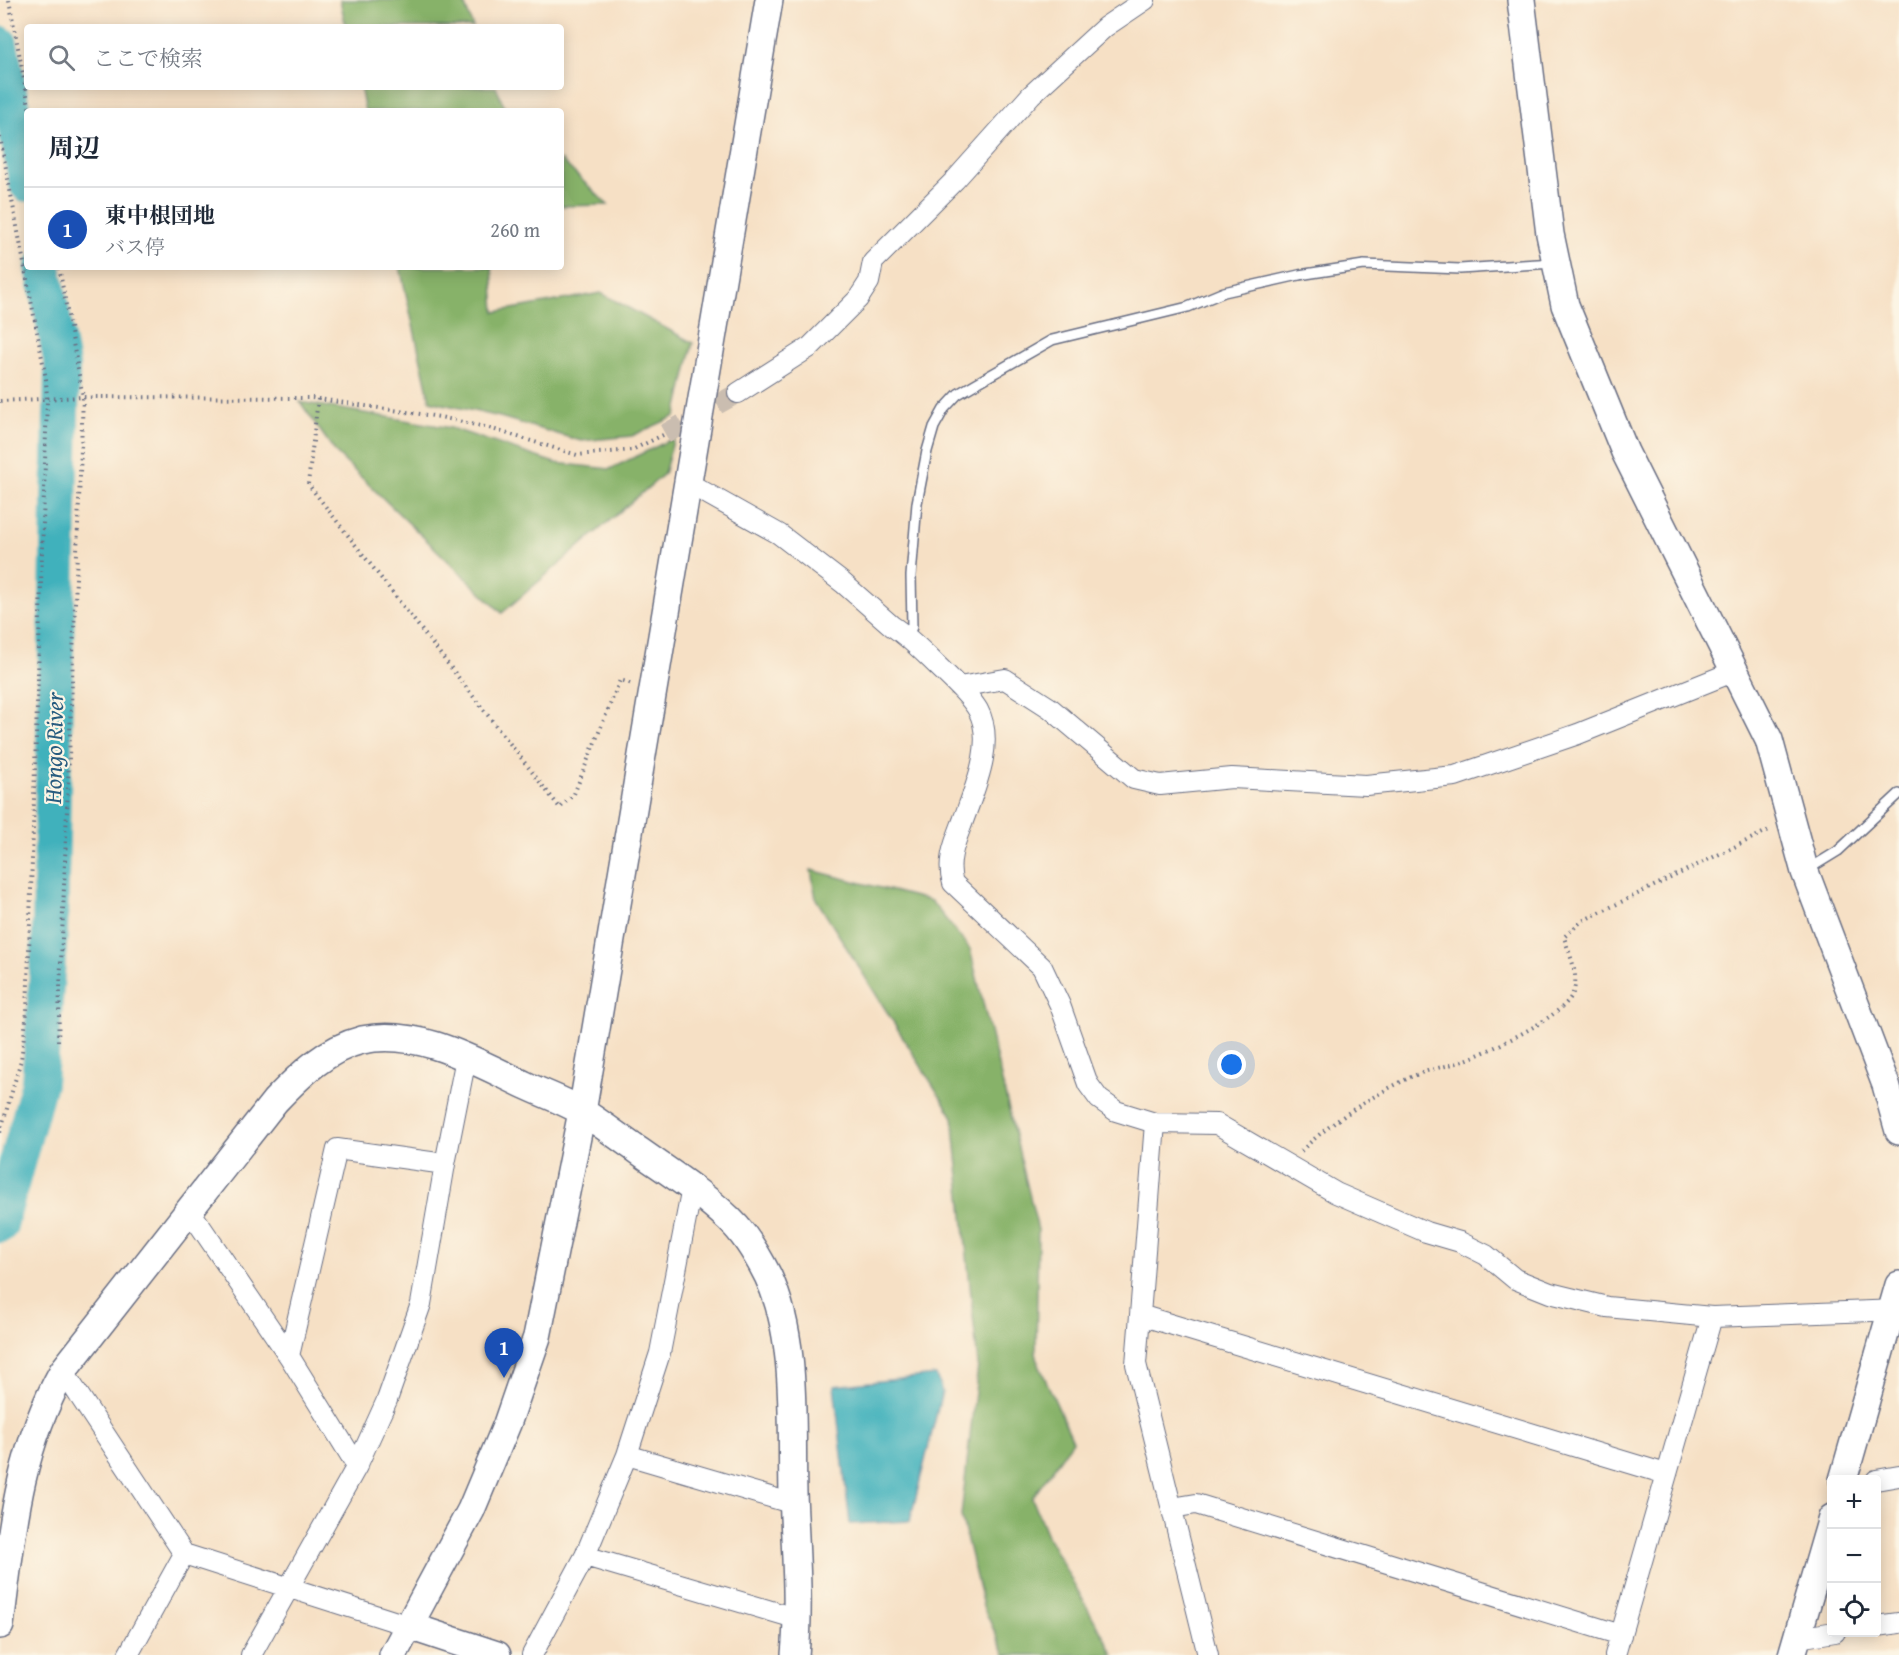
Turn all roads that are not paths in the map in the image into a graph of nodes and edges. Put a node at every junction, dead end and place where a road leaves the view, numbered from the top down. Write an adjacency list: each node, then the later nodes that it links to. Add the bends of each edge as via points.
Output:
1 (769, 0): 6 (street)
2 (1145, 0): 5 (street, via 1105,27 1031,95 955,180 873,262 869,282 858,299 810,347)
3 (1521, 0): 4 (street)
4 (1555, 262): 7 (lane, via 1460,269 1364,265 1299,274 1224,292 1188,307 1052,340 975,384 944,409 927,451 917,503 910,576 912,627); 8 (street, via 1564,305 1625,452)
5 (738, 393)
6 (688, 483): 7 (street, via 779,534); 13 (street)
7 (908, 636): 9 (street)
8 (1735, 671): 9 (street, via 1578,734 1455,777 1366,785 1232,778 1160,785 1134,779 1050,708 1005,679); 11 (street, via 1769,740)
9 (959, 687): 14 (street, via 978,710 983,740 982,763 951,852 949,871 953,883 1042,967 1088,1084 1099,1099 1116,1111)
10 (1899, 794): 11 (lane, via 1838,851)
11 (1805, 872): 15 (street, via 1886,1085)
12 (466, 1058): 13 (street); 16 (street); 18 (street, via 430,1044 396,1038 363,1040 333,1051 304,1071 275,1101)
13 (582, 1112): 17 (street); 40 (street, via 544,1305 521,1385 471,1510)
14 (1155, 1122): 20 (street); 21 (street, via 1217,1124 1346,1197 1426,1232 1460,1242 1486,1255 1515,1279 1550,1293 1607,1307)
15 (1899, 1131)
16 (445, 1164): 22 (street, via 337,1149); 25 (street, via 421,1304 387,1400)
17 (692, 1188): 24 (street, via 660,1353); 30 (street, via 731,1220 752,1247 782,1313 788,1356)
18 (190, 1211): 22 (street); 23 (street)
19 (1897, 1301): 21 (street); 27 (street)
20 (1140, 1315): 26 (street); 31 (street, via 1136,1364)
21 (1712, 1317): 26 (street)
22 (290, 1356): 25 (street)
23 (63, 1371): 33 (street); 38 (street, via 44,1406 25,1460)
24 (627, 1455): 30 (street); 34 (street)
25 (357, 1466): 35 (street)
26 (1666, 1474): 41 (street)
27 (1851, 1475)
28 (1899, 1476): 29 (street)
29 (1881, 1479)
30 (794, 1504): 36 (street)
31 (1172, 1508): 41 (street, via 1196,1504); 50 (street)
32 (1829, 1529): 43 (street)
33 (184, 1554): 35 (street); 44 (street)
34 (585, 1556): 36 (street); 48 (street)
35 (288, 1588): 40 (street); 45 (street)
36 (798, 1619): 49 (street)
37 (1899, 1623): 39 (street)
38 (0, 1625)
39 (1881, 1625)
40 (409, 1626): 46 (street); 47 (street)
41 (1621, 1635): 51 (street)
42 (1827, 1635): 43 (street)
43 (1795, 1646)
44 (128, 1655)
45 (251, 1655)
46 (393, 1655)
47 (497, 1655)
48 (532, 1655)
49 (795, 1655)
50 (1208, 1655)
51 (1616, 1655)

